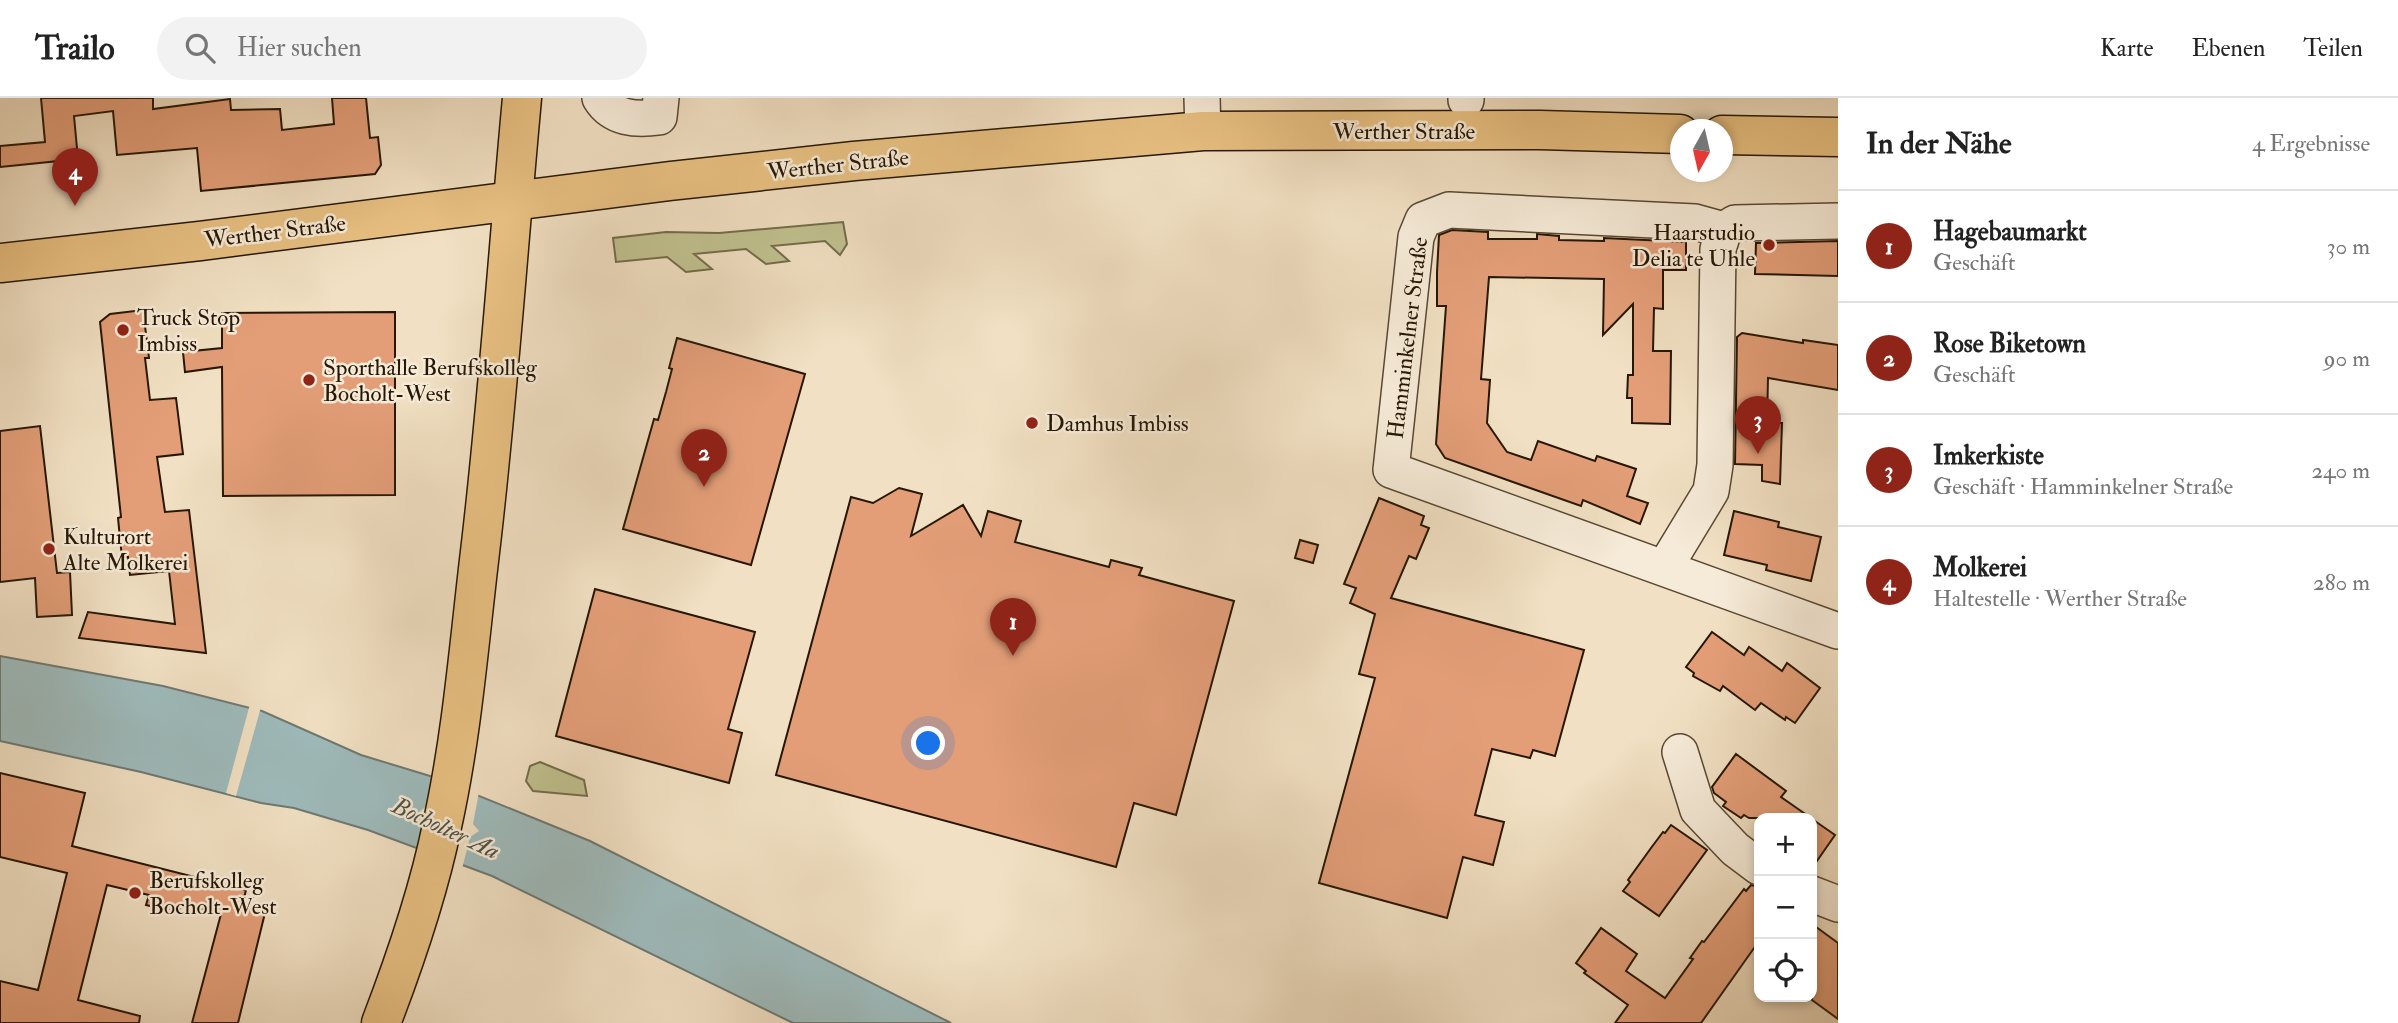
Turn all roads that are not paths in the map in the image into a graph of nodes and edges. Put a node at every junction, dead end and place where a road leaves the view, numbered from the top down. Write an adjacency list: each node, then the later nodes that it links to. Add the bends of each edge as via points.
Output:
1 (522, 98): 8 (main road)
2 (600, 98): 3 (street, via 620,115 636,120 659,117)
3 (661, 98)
4 (1202, 115): 5 (main road, Werther Straße); 8 (main road, Werther Straße, via 841,163)
5 (1670, 134)
6 (1733, 135): 7 (main road)
7 (1838, 137)
8 (513, 199): 11 (main road, Werther Straße); 18 (main road, via 487,500 460,731 427,891)
9 (1838, 221): 10 (street, Hamminkelner Straße, via 1735,223)
10 (1724, 230): 12 (street, via 1718,249 1711,491); 12 (street, Hamminkelner Straße, via 1695,222 1449,210 1423,220 1416,237 1391,470)
11 (0, 263)
12 (1665, 568): 13 (street, Hamminkelner Straße)
13 (1838, 631)
14 (1680, 752): 15 (street, via 1698,810)
15 (1754, 863)
16 (1817, 896): 17 (street)
17 (1838, 904)
18 (381, 1023)

